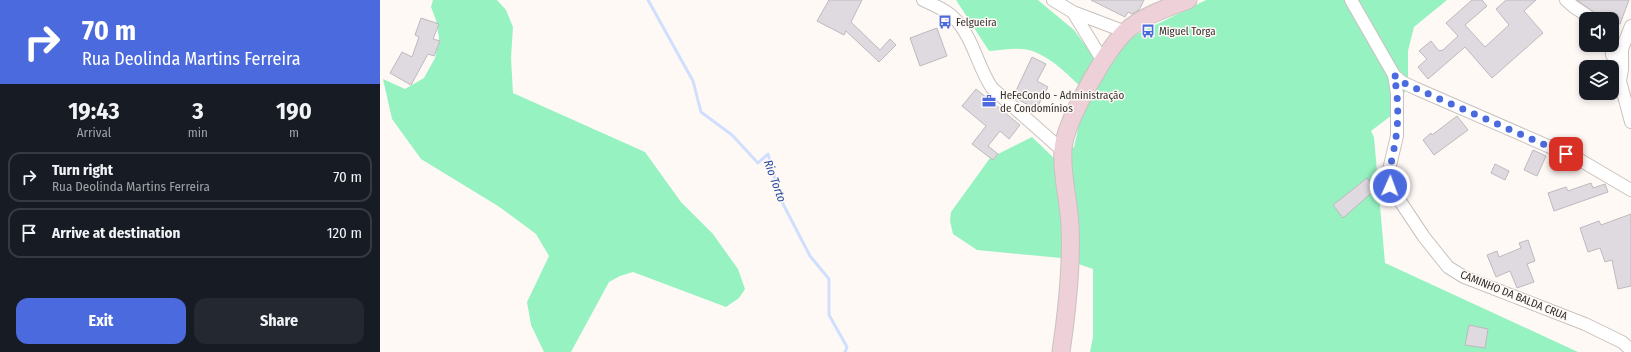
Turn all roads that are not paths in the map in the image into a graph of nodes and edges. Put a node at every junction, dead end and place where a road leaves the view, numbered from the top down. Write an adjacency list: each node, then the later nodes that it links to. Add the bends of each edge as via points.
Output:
1 (923, 0): 15 (street, via 953,16 965,33 992,88)
2 (1053, 0): 6 (street)
3 (1188, 0): 9 (street, via 1147,17)
4 (1351, 0): 13 (street, CAMINHO DA BALDA CRUA)
5 (1566, 0): 7 (street)
6 (1073, 12): 9 (street); 11 (street)
7 (1582, 12)
8 (1631, 26): 12 (street, via 1622,48)
9 (1126, 32): 11 (street)
10 (1612, 52): 12 (street)
11 (1103, 61): 15 (street, via 1080,102)
12 (1622, 69): 14 (street, via 1620,81)
13 (1394, 75): 16 (street, via 1417,89 1580,160); 17 (street, CAMINHO DA BALDA CRUA, via 1397,121 1388,174 1390,186 1424,237 1448,267 1464,277 1586,324 1622,342)
14 (1631, 122)
15 (1062, 150): 18 (street, via 1070,226)
16 (1631, 190)
17 (1631, 350)
18 (1062, 352)

